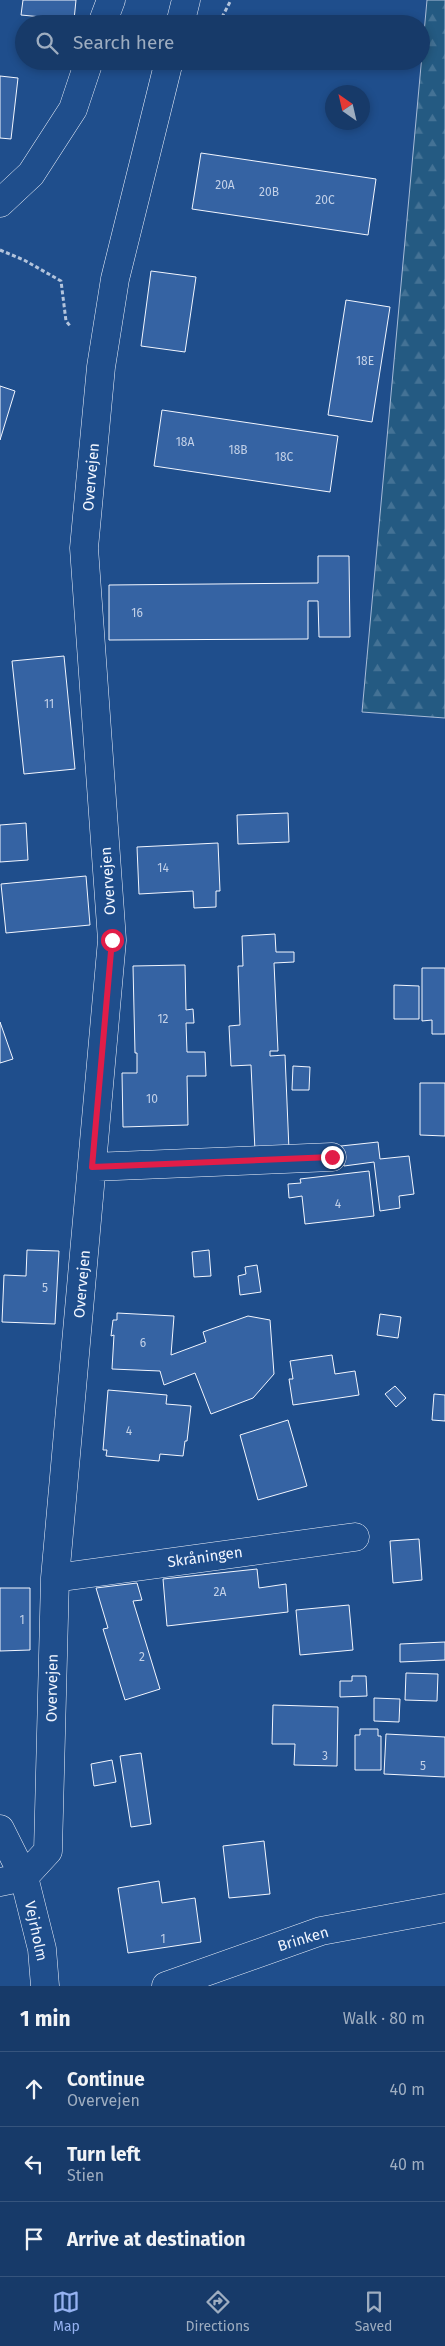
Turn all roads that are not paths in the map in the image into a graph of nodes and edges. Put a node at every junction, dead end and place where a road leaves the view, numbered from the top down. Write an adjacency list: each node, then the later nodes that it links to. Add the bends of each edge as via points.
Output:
1 (110, 0): 3 (street)
2 (186, 0): 4 (street)
3 (105, 15)
4 (182, 15)
5 (87, 70): 7 (street, via 73,109 31,174)
6 (167, 70): 9 (street, Overvejen, via 115,280 101,367 84,548 112,940)
7 (0, 203)
8 (332, 1157): 9 (street)
9 (92, 1167): 11 (street, Overvejen)
10 (355, 1537): 11 (street, Skråningen)
11 (55, 1578): 13 (street, Overvejen, via 48,1851)
12 (0, 1829): 13 (street, Vejrholm)
13 (12, 1879): 15 (street, Vejrholm, via 42,1949)
14 (445, 1908): 16 (street, Brinken, via 321,1931)
15 (45, 1986)
16 (166, 1986)

